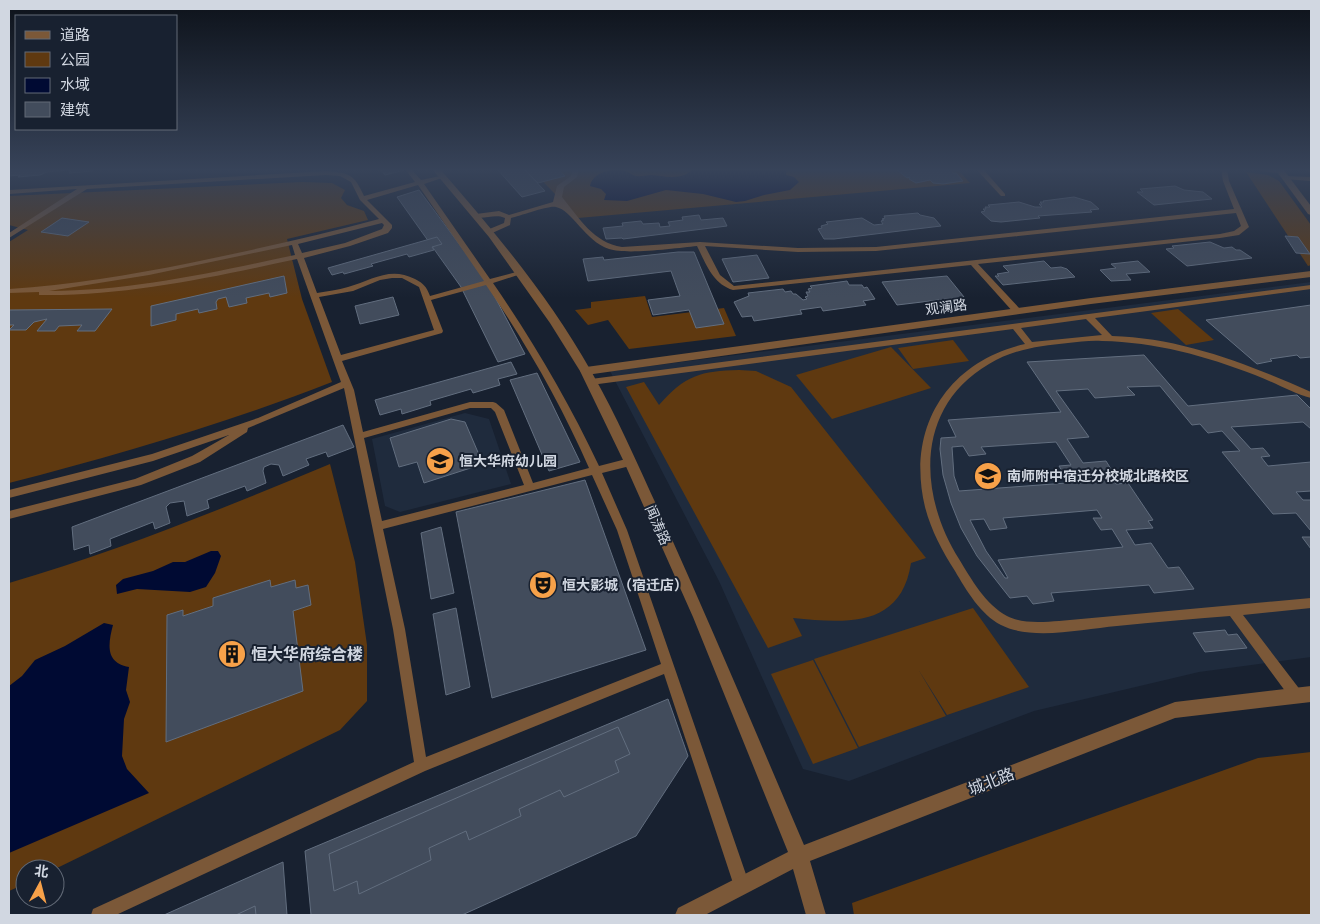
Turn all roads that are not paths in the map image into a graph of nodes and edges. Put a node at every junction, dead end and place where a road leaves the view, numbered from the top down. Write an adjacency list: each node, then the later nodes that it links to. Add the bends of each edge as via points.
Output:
1 (43, 212): 14 (lane)
2 (376, 212): 13 (lane)
3 (440, 212): 23 (lane)
4 (473, 212): 11 (street, 闻涛路)
5 (498, 212): 11 (lane)
6 (499, 212): 12 (lane)
7 (523, 212): 12 (lane)
8 (571, 212): 18 (lane, via 609,248)
9 (1227, 212): 18 (lane, via 876,248 798,250)
10 (1238, 212): 20 (lane, via 1245,227 1236,233)
11 (476, 216): 15 (street, 闻涛路)
12 (508, 217): 15 (lane, via 508,224)
13 (384, 220): 17 (lane); 19 (lane, via 388,225 385,231)
14 (13, 230): 16 (lane)
15 (490, 232): 21 (street, 闻涛路)
16 (9, 236)
17 (295, 244): 19 (lane); 25 (lane, via 126,276)
18 (700, 244): 20 (lane, via 718,279 733,288)
19 (299, 256): 25 (lane, via 132,288 63,294); 26 (lane)
20 (973, 263): 28 (lane)
21 (520, 273): 23 (lane); 34 (street, 闻涛路)
22 (1311, 274): 28 (street, 观澜路)
23 (488, 282): 27 (lane); 40 (lane, via 520,328 580,436)
24 (1311, 287): 29 (lane)
25 (11, 291)
26 (314, 296): 27 (lane, via 350,289 378,278 403,276 422,286); 33 (lane)
27 (427, 299): 33 (lane, via 439,331)
28 (1017, 311): 34 (street, 观澜路)
29 (1088, 316): 30 (lane); 31 (lane)
30 (1015, 326): 32 (lane); 34 (lane)
31 (1110, 339): 32 (lane); 36 (lane, via 1171,347 1218,358)
32 (1030, 345): 46 (lane, via 988,360 965,377 936,412 929,434 926,489 938,533 962,575 1004,622 1024,628)
33 (338, 359): 35 (lane)
34 (588, 376): 39 (street, 闻涛路)
35 (347, 383): 37 (lane); 38 (lane)
36 (1311, 396)
37 (261, 420): 42 (lane, via 153,457); 43 (lane, via 196,459 137,482)
38 (359, 436): 41 (lane, via 470,405 493,405 499,410); 44 (lane)
39 (630, 462): 40 (lane); 50 (street, 闻涛路, via 700,618)
40 (595, 470): 41 (lane); 47 (lane, via 622,530)
41 (530, 487): 44 (lane)
42 (9, 494)
43 (9, 516)
44 (378, 526): 49 (lane, via 400,632)
45 (1311, 603): 46 (lane)
46 (1233, 611): 48 (lane)
47 (668, 667): 49 (lane); 51 (lane)
48 (1304, 695): 50 (street, 城北路, via 1175,710)
49 (421, 766): 52 (lane)
50 (799, 856): 51 (street, 城北路); 54 (street, 闻涛路)
51 (742, 886): 53 (street, 城北路)
52 (99, 915)
53 (685, 915)
54 (816, 915)

